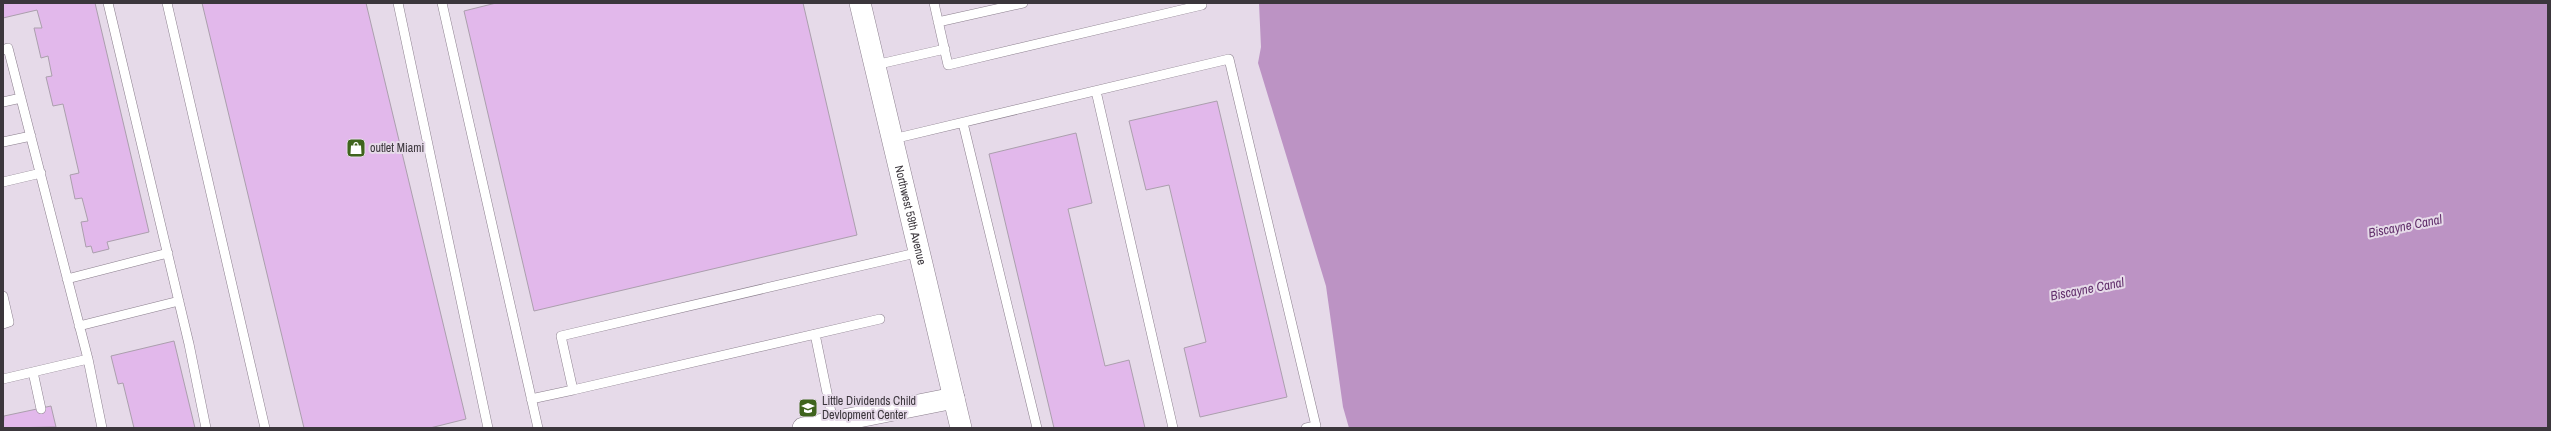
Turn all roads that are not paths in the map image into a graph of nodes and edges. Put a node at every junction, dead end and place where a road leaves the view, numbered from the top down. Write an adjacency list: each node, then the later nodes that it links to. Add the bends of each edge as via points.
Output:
1 (108, 3): 23 (lane)
2 (167, 3): 41 (lane)
3 (398, 3): 42 (lane)
4 (442, 3): 36 (lane)
5 (860, 3): 12 (street, Northwest 59th Avenue)
6 (934, 3): 9 (lane)
7 (1023, 3): 9 (lane)
8 (1201, 3): 10 (lane, via 1202,5 948,66)
9 (938, 22): 10 (lane)
10 (945, 49): 12 (lane)
11 (3, 50): 14 (lane, via 8,48)
12 (875, 65): 18 (street, Northwest 59th Avenue)
13 (1096, 91): 16 (lane); 47 (lane); 48 (lane, via 1229,59 1316,426)
14 (21, 98): 15 (lane); 17 (lane)
15 (3, 102)
16 (963, 122): 18 (lane); 46 (lane)
17 (31, 136): 19 (lane); 20 (lane)
18 (893, 139): 22 (street, Northwest 59th Avenue)
19 (3, 142)
20 (41, 173): 21 (lane); 24 (lane)
21 (3, 182)
22 (920, 252): 34 (lane, via 561,336); 35 (street, Northwest 59th Avenue)
23 (168, 253): 24 (lane); 26 (lane)
24 (67, 279): 29 (lane)
25 (3, 296): 28 (lane, via 9,322)
26 (179, 301): 29 (lane); 40 (lane)
27 (880, 318): 30 (lane)
28 (3, 324)
29 (79, 326): 31 (lane)
30 (815, 334): 34 (lane); 38 (lane)
31 (88, 359): 32 (lane); 39 (lane)
32 (33, 372): 33 (lane); 37 (lane)
33 (3, 379)
34 (574, 390): 36 (lane)
35 (954, 398): 38 (street); 45 (street, Northwest 59th Avenue)
36 (531, 399): 43 (lane)
37 (41, 409)
38 (833, 422): 44 (street)
39 (102, 428)
40 (206, 428)
41 (265, 428)
42 (488, 428)
43 (538, 428)
44 (803, 428)
45 (961, 428)
46 (1037, 428)
47 (1173, 428)
48 (1306, 428)

